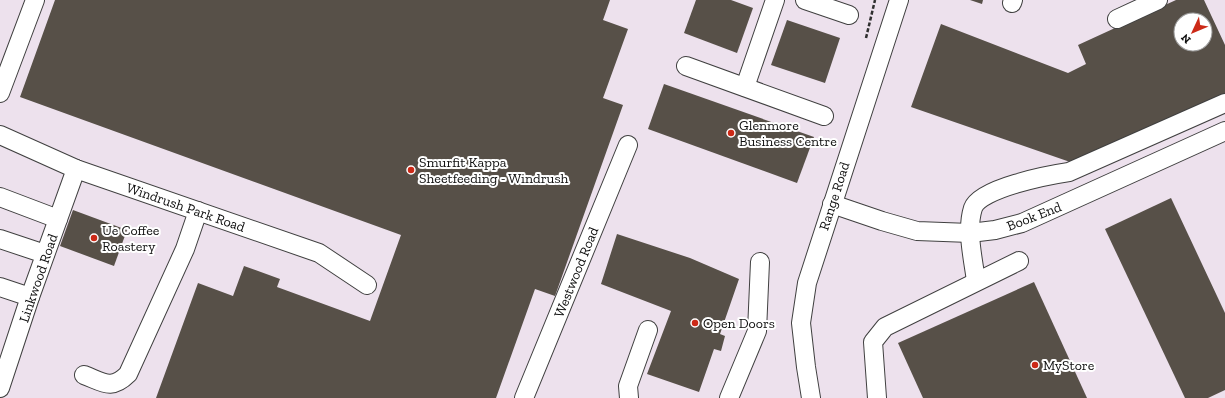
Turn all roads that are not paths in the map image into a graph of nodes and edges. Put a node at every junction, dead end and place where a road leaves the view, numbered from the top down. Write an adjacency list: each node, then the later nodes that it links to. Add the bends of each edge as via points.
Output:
1 (35, 0): 10 (street)
2 (775, 0): 9 (street)
3 (805, 0): 6 (street)
4 (899, 0): 18 (street, Range Road)
5 (1158, 0): 7 (street)
6 (849, 15)
7 (1117, 19)
8 (686, 66): 9 (street)
9 (745, 87): 12 (street)
10 (0, 93)
11 (1225, 103): 21 (street, via 1069,172 1041,176 978,199 973,207)
12 (824, 116)
13 (1225, 131): 21 (street, Book End, via 1022,223)
14 (0, 135): 16 (street, Windrush Park Road)
15 (628, 145): 33 (street, Westwood Road)
16 (76, 169): 19 (street, Windrush Park Road); 20 (street, Linkwood Road)
17 (0, 197): 20 (street)
18 (832, 204): 21 (street, Book End, via 882,222 917,231); 36 (street, Range Road, via 807,283 802,323)
19 (198, 211): 27 (street, Windrush Park Road, via 319,253); 31 (street, via 185,249 128,374 120,382 112,384)
20 (58, 219): 23 (street, Linkwood Road)
21 (970, 233): 26 (street)
22 (0, 239): 23 (street)
23 (45, 254): 29 (street, Linkwood Road)
24 (1019, 261): 26 (street)
25 (760, 262): 35 (street, via 757,331)
26 (976, 281): 37 (street, via 885,327 873,342)
27 (367, 285)
28 (0, 287): 29 (street)
29 (30, 297): 32 (street, Linkwood Road)
30 (648, 330): 34 (street, via 628,386)
31 (84, 375)
32 (0, 388)
33 (524, 398)
34 (629, 398)
35 (729, 398)
36 (811, 398)
37 (877, 398)

